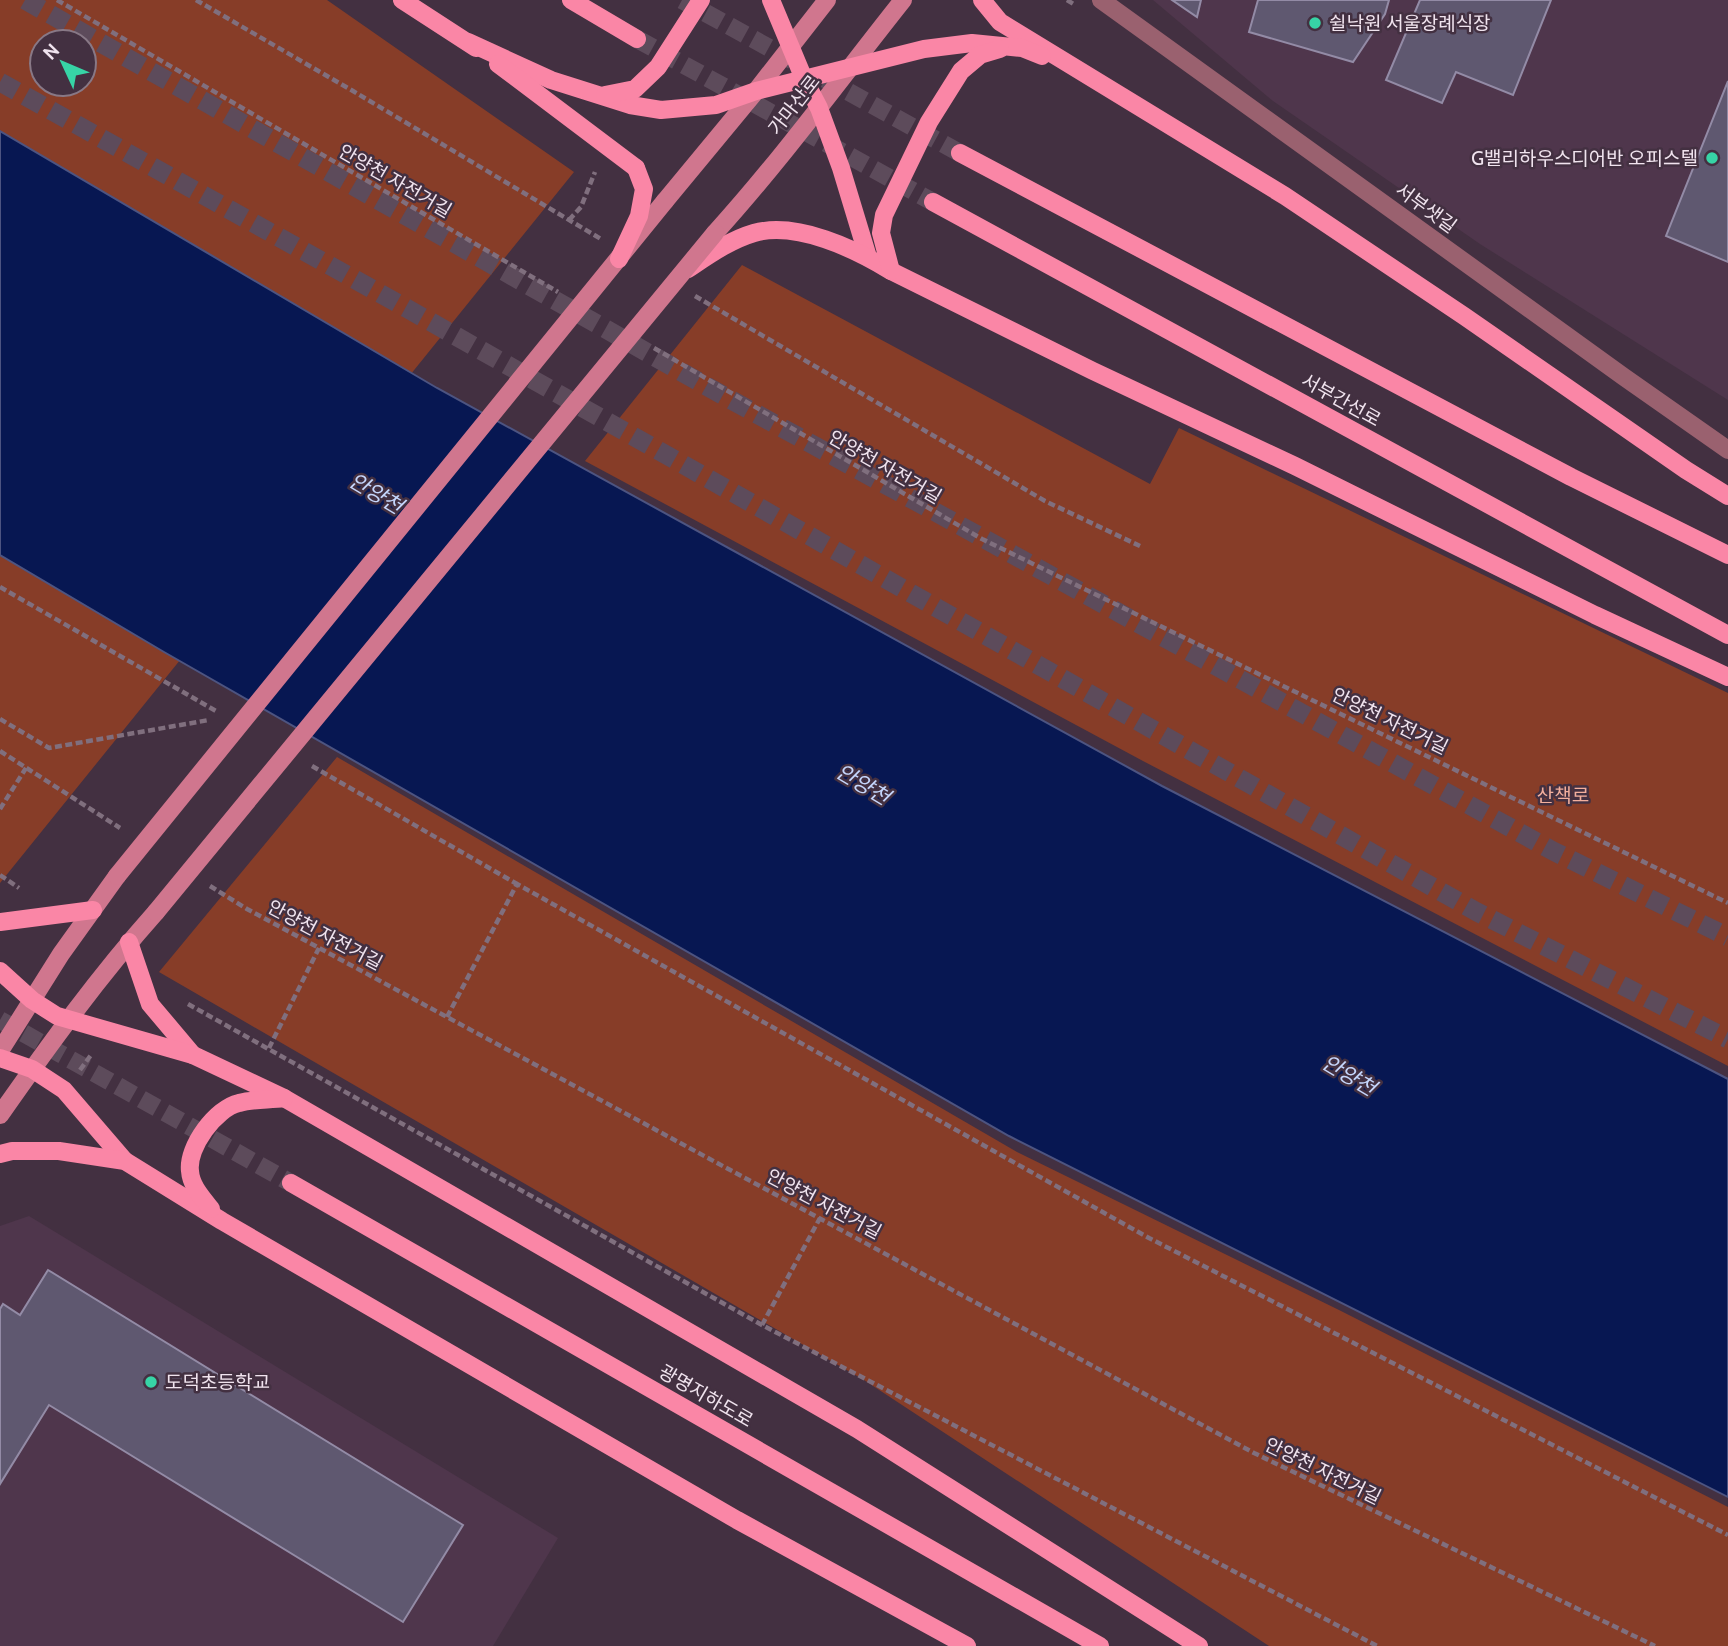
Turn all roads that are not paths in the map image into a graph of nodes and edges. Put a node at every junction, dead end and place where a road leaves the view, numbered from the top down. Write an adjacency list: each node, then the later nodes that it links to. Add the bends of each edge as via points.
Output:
1 (402, 0): 10 (main road)
2 (572, 0): 9 (main road)
3 (701, 0): 17 (main road, via 658,67 635,89)
4 (771, 0): 11 (main road)
5 (827, 0): 11 (main road, 가마산로)
6 (903, 0): 14 (main road, 가마산로)
7 (982, 0): 13 (main road, via 1000,22)
8 (1101, 0): 25 (street, 서부샛길)
9 (637, 39)
10 (468, 42): 17 (main road, via 551,80); 23 (main road, bridge, via 636,167 644,189 639,216)
11 (790, 47): 15 (main road); 16 (main road, 가마산로)
12 (1007, 47): 13 (main road); 14 (main road, via 972,43); 24 (main road, via 980,55 961,71 929,122 884,215 881,233)
13 (1072, 66): 26 (main road, via 1285,196)
14 (849, 67): 15 (main road); 18 (main road, 가마산로)
15 (804, 79): 16 (main road); 18 (main road)
16 (756, 91): 17 (main road, via 716,105 661,110); 23 (main road, 가마산로, bridge)
17 (601, 96)
18 (819, 108): 21 (main road, 가마산로, via 742,203); 22 (main road)
19 (960, 153): 27 (main road, 서부간선로, via 1571,477)
20 (933, 202): 28 (main road, 서부간선로)
21 (719, 240): 22 (main road, via 788,230); 32 (main road, 가마산로, bridge, via 682,272)
22 (868, 257): 24 (main road)
23 (619, 259): 30 (main road, 가마산로, bridge)
24 (891, 271): 29 (main road)
25 (1728, 450)
26 (1728, 496)
27 (1728, 555)
28 (1728, 635)
29 (1728, 677)
30 (93, 909): 31 (main road); 34 (main road, 가마산로)
31 (0, 922)
32 (129, 942): 35 (main road, 가마산로); 37 (main road, via 150,1004)
33 (0, 971): 34 (main road)
34 (32, 1000): 35 (main road); 36 (main road, 가마산로)
35 (68, 1019): 37 (main road); 39 (main road, 가마산로)
36 (0, 1051)
37 (193, 1055): 40 (main road)
38 (0, 1058): 39 (main road)
39 (32, 1069): 41 (main road, 가마산로); 43 (main road, via 64,1090)
40 (284, 1098): 45 (main road, via 237,1103 214,1118 195,1144 189,1169 194,1187); 48 (main road, via 857,1429)
41 (0, 1115)
42 (0, 1154): 43 (main road, via 59,1151)
43 (125, 1161): 45 (main road)
44 (291, 1183): 47 (main road, 광명지하도로)
45 (222, 1221): 46 (main road, via 737,1520)
46 (967, 1646)
47 (1100, 1646)
48 (1199, 1646)

